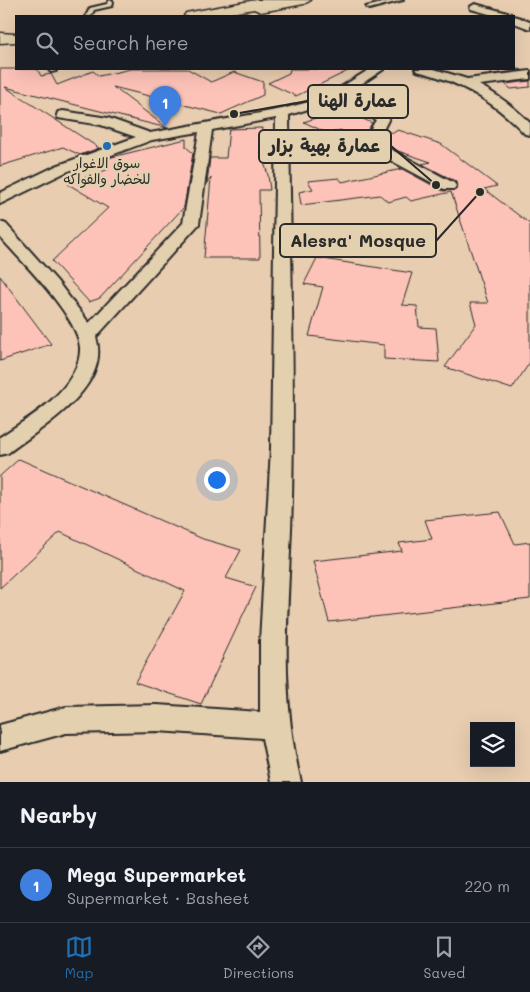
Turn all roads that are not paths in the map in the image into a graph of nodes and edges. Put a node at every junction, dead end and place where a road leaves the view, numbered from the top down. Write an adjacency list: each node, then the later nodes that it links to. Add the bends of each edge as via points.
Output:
1 (279, 0): 9 (main road)
2 (304, 0): 10 (main road)
3 (401, 0): 6 (lane)
4 (484, 0): 7 (street)
5 (110, 2): 8 (lane, via 110,5 92,8)
6 (369, 7)
7 (476, 7): 11 (street); 12 (street)
8 (89, 15)
9 (196, 15)
10 (223, 15)
11 (467, 15)
12 (504, 15)
13 (515, 19): 14 (street)
14 (530, 26)
15 (0, 32): 16 (main road)
16 (15, 32)
17 (0, 38): 18 (main road)
18 (15, 38)
19 (375, 70): 23 (street)
20 (424, 70): 22 (street)
21 (530, 75): 22 (street)
22 (466, 83): 27 (street, via 510,109)
23 (334, 97): 24 (street); 29 (street, via 383,118 370,143)
24 (283, 113): 26 (street); 34 (street, via 281,496 272,685)
25 (63, 115): 28 (street, via 103,121)
26 (206, 128): 28 (street); 32 (street, via 191,224)
27 (530, 130)
28 (149, 138): 30 (street, via 61,169)
29 (449, 186)
30 (0, 199)
31 (0, 227): 32 (street, via 74,314)
32 (86, 337): 33 (street, via 88,363 79,382 63,401)
33 (0, 448)
34 (276, 726): 35 (street, via 157,718 66,720); 36 (street, via 278,757)
35 (0, 738)
36 (286, 782)

